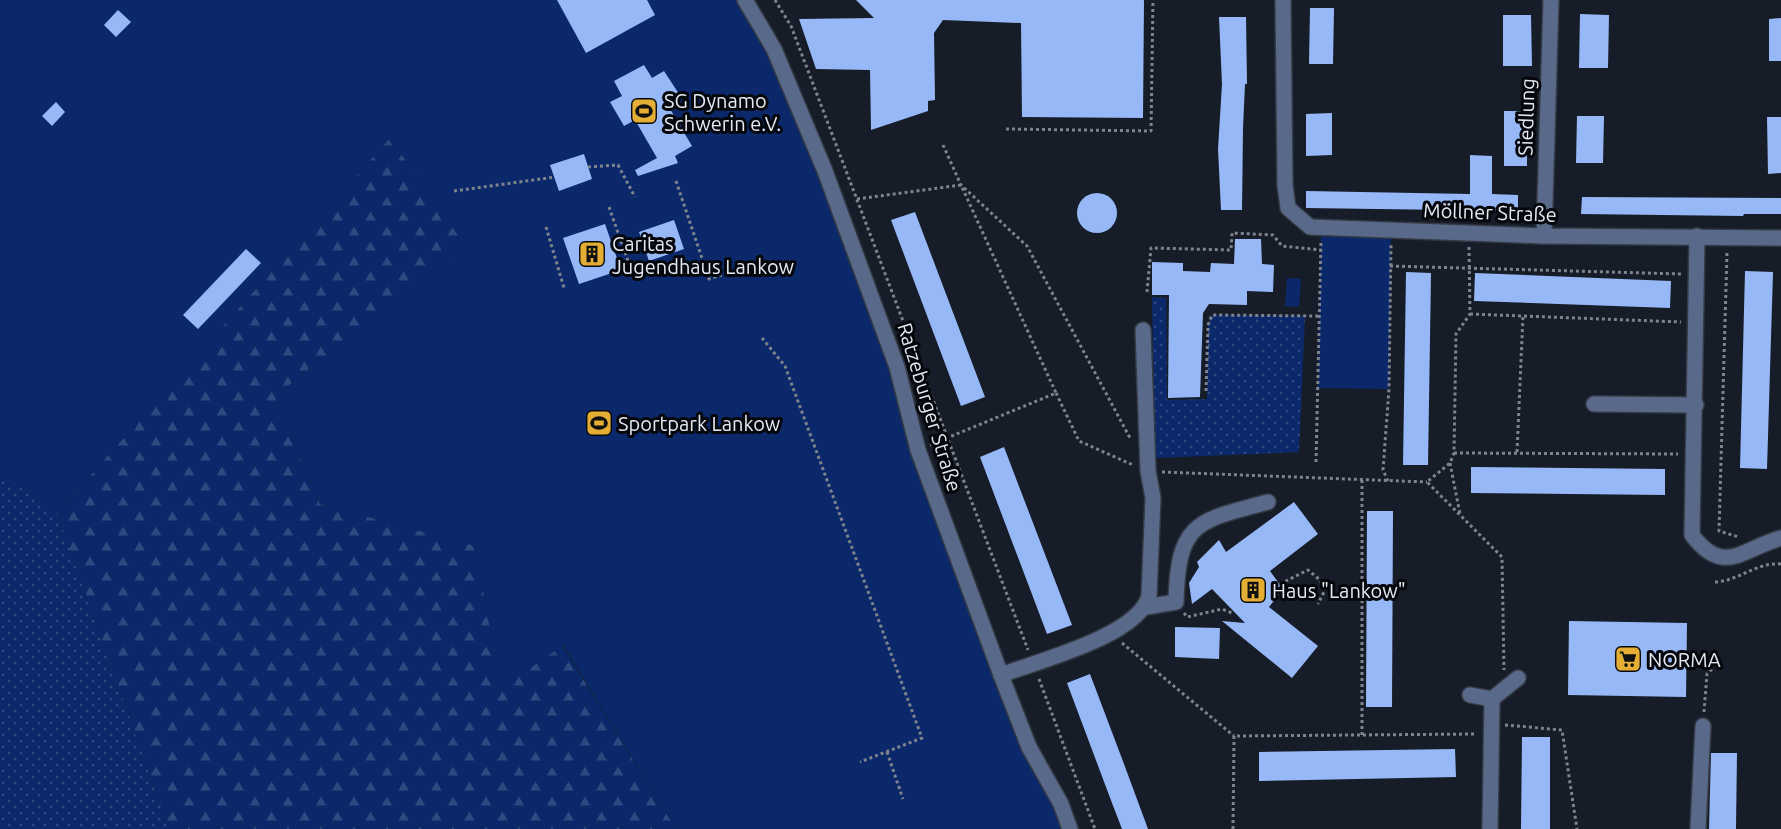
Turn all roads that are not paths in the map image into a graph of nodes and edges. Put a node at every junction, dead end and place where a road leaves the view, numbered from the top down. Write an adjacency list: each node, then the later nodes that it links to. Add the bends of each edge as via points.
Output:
1 (745, 0): 13 (street, Ratzeburger Straße, via 774,48 825,171 897,367 918,450)
2 (1284, 0): 4 (street, Möllner Straße, via 1288,208 1310,227)
3 (1551, 0): 4 (street, Siedlung)
4 (1544, 236): 5 (street, Möllner Straße)
5 (1697, 236): 6 (street, Möllner Straße); 9 (street)
6 (1781, 238)
7 (1143, 330): 12 (street, via 1148,471 1153,498)
8 (1594, 404): 9 (street)
9 (1696, 405): 11 (street, via 1692,534 1718,558 1734,558)
10 (1268, 502): 12 (street, via 1223,514 1193,530 1179,559 1176,602)
11 (1781, 538)
12 (1146, 607): 13 (street, via 1112,635)
13 (1001, 675): 18 (street, Ratzeburger Straße, via 1029,747 1061,804)
14 (1518, 678): 16 (street)
15 (1470, 695): 16 (street)
16 (1498, 695): 19 (street, via 1491,729)
17 (1703, 726): 20 (street)
18 (1070, 829)
19 (1490, 829)
20 (1698, 829)

